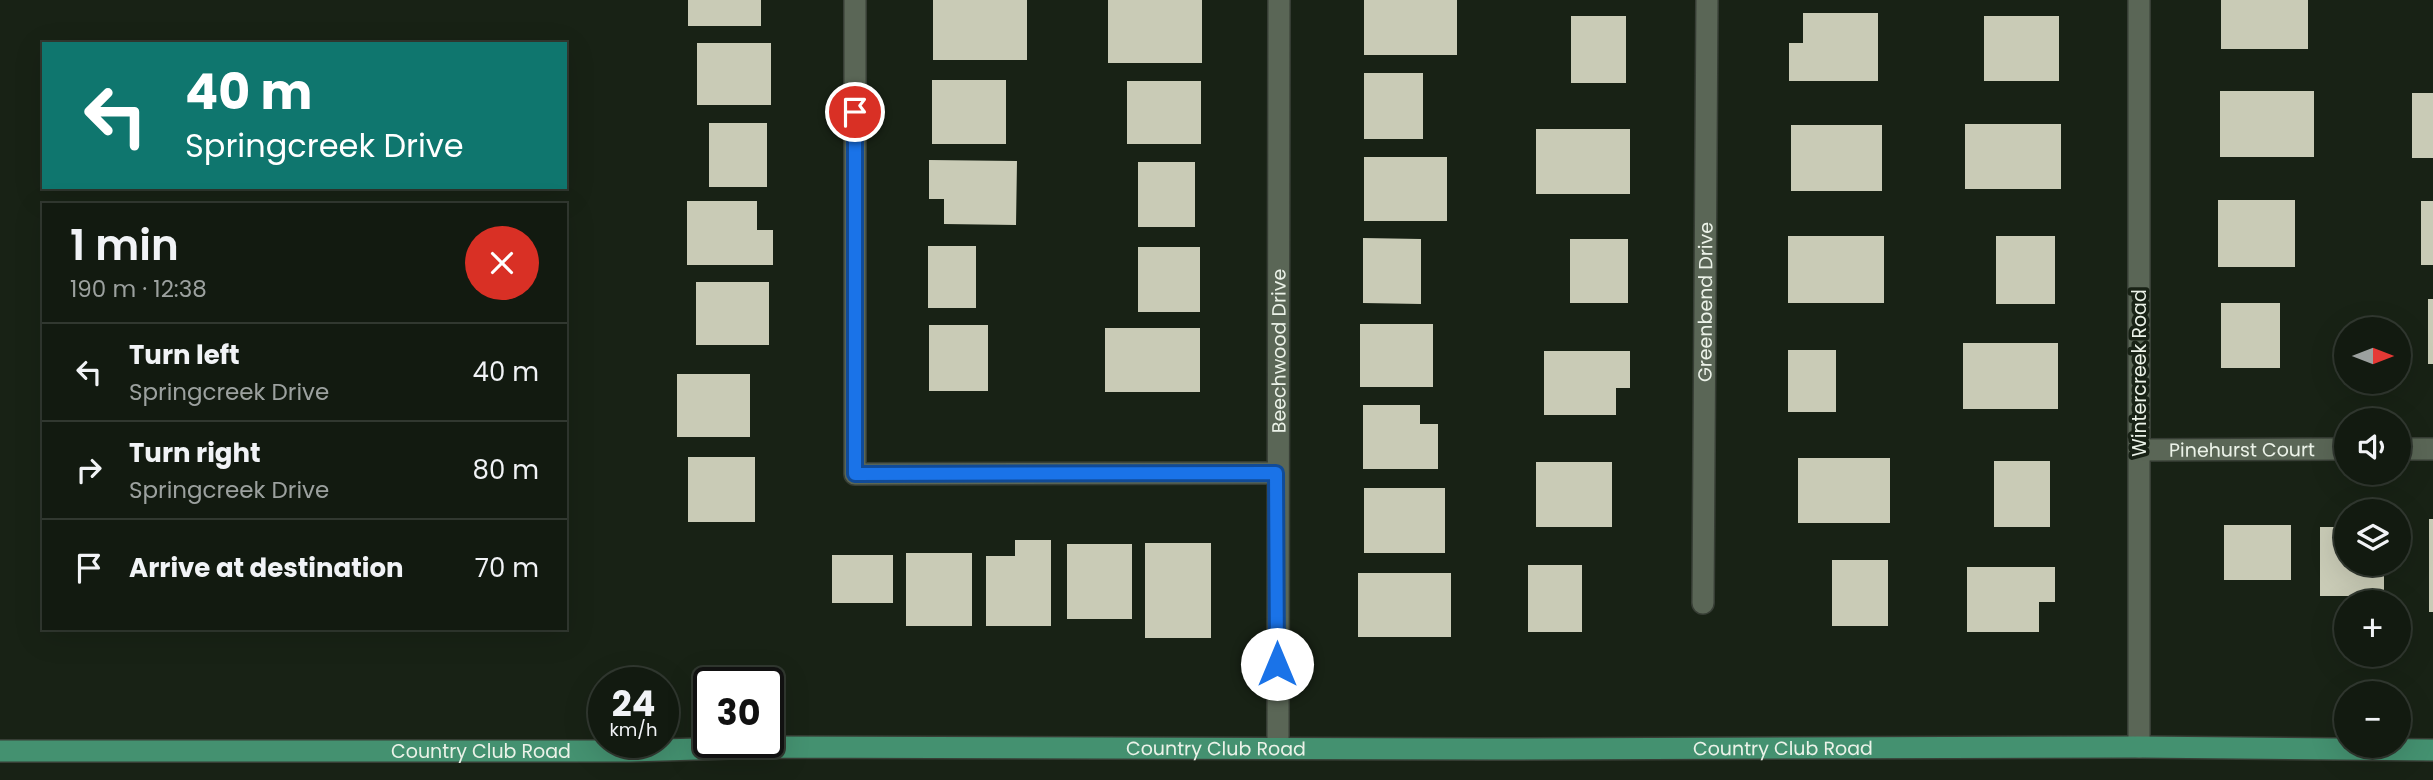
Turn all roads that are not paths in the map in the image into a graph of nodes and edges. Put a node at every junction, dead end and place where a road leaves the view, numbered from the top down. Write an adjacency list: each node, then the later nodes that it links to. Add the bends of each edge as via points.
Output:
1 (855, 0): 9 (street, via 855,474)
2 (1279, 0): 9 (street, Beechwood Drive)
3 (1707, 0): 10 (street, Greenbend Drive)
4 (2139, 0): 8 (street, Wintercreek Road)
5 (2334, 449): 8 (street, Pinehurst Court)
6 (2411, 449): 7 (street)
7 (2433, 449)
8 (2139, 450): 12 (street, Wintercreek Road)
9 (1276, 473): 11 (street, Beechwood Drive)
10 (1703, 603)
11 (1278, 747): 12 (main road, Country Club Road); 14 (main road, Country Club Road)
12 (2139, 747): 13 (main road, Country Club Road)
13 (2433, 750)
14 (0, 751)

